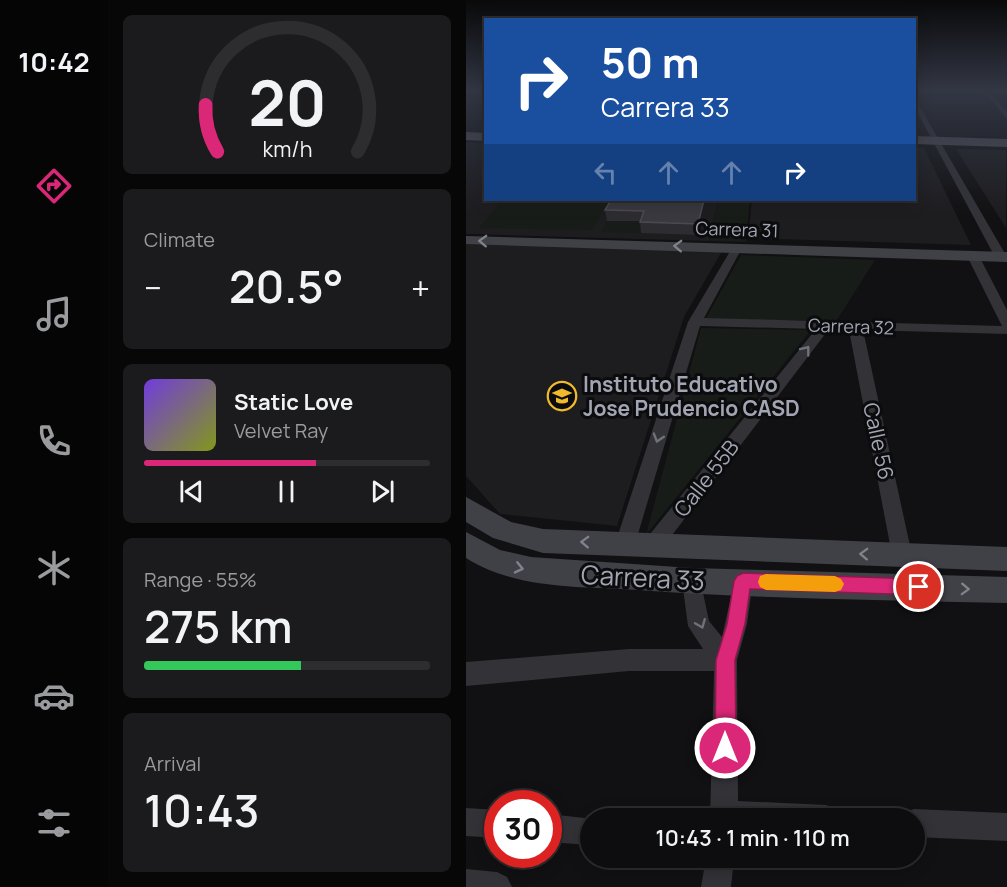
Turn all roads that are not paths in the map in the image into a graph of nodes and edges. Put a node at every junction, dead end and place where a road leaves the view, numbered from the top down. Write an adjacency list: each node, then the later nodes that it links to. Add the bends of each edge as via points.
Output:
1 (932, 131): 5 (street)
2 (466, 136): 3 (main road)
3 (484, 137)
4 (916, 143): 5 (main road)
5 (938, 143): 6 (main road); 10 (street)
6 (1006, 145)
7 (466, 240): 8 (main road, Carrera 31, one-way to 7)
8 (737, 248): 9 (main road, Carrera 31); 11 (street)
9 (973, 256): 10 (main road, Carrera 31); 12 (street)
10 (1004, 257)
11 (695, 322): 13 (street, Carrera 32); 18 (street, one-way to 18)
12 (1006, 324)
13 (826, 326): 14 (street, Carrera 32); 19 (street, Calle 55B, one-way to 13)
14 (855, 326): 15 (street, Carrera 32); 21 (street, Calle 56)
15 (1006, 330)
16 (470, 511): 18 (main road, Carrera 33, one-way to 16, via 526,538 507,533)
17 (466, 544): 23 (main road, Carrera 33, one-way to 23, via 494,561 515,567)
18 (625, 544): 19 (main road, Carrera 33)
19 (653, 545): 20 (main road, Carrera 33); 23 (main road, via 653,558)
20 (698, 547): 21 (main road, Carrera 33, one-way to 20); 24 (main road, via 690,559)
21 (902, 555): 22 (main road, Carrera 33)
22 (1006, 559)
23 (641, 577): 24 (main road, Carrera 33)
24 (692, 581): 25 (main road, Carrera 33); 27 (street, one-way to 27, via 699,626)
25 (743, 581): 26 (main road, Carrera 33, one-way to 26); 27 (street)
26 (1006, 590)
27 (726, 660): 28 (street, via 630,660); 29 (street)
28 (466, 674)
29 (725, 808)
30 (466, 822): 31 (street)
31 (484, 823)
32 (925, 823): 33 (street)
33 (1006, 827)
34 (562, 829): 35 (street)
35 (580, 830)
36 (719, 868): 39 (street)
37 (466, 884): 38 (street)
38 (497, 887)
39 (716, 887)

